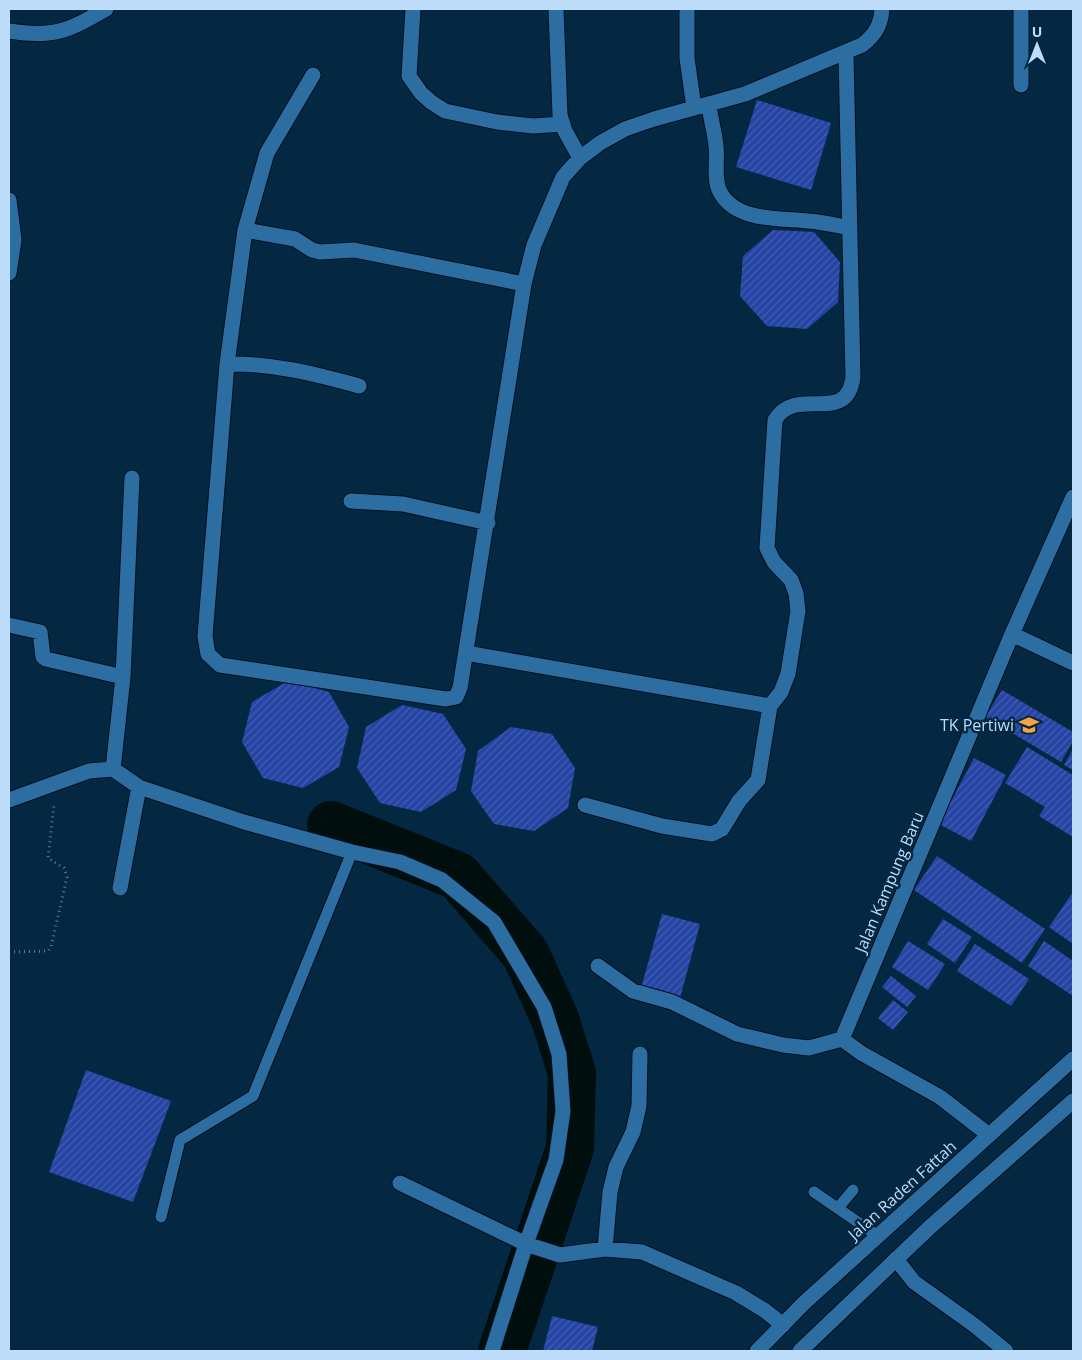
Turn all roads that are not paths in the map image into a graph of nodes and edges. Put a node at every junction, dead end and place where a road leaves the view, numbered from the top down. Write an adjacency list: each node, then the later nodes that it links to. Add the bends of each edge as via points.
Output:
1 (106, 9): 7 (street, via 60,32 31,34)
2 (413, 9): 12 (street, via 409,76 431,102 444,111 497,122 533,126)
3 (556, 9): 12 (street)
4 (688, 9): 11 (street, via 687,58)
5 (882, 9): 8 (street, via 882,22 871,38)
6 (1021, 9): 10 (street)
7 (9, 30)
8 (846, 54): 11 (street, via 745,94); 15 (street)
9 (313, 75): 16 (street, via 267,153)
10 (1022, 85)
11 (701, 106): 13 (street, via 625,129); 15 (street, via 716,146 716,180 727,200 757,216)
12 (562, 124): 13 (street)
13 (580, 158): 18 (street, via 563,177 534,245)
14 (9, 200): 17 (street, via 14,240)
15 (850, 228): 30 (street, via 852,390 843,399 832,403 789,405 775,420 768,548 774,562 791,580 798,611 788,674 782,692)
16 (245, 230): 18 (street, via 295,239 320,252 354,250); 19 (street)
17 (9, 273)
18 (524, 284): 24 (street)
19 (227, 364): 20 (street, via 302,371); 27 (street, via 204,636 208,654 220,665 446,698 456,697 458,693)
20 (358, 386)
21 (132, 478): 29 (street)
22 (1073, 497): 26 (street, Jalan Kampung Baru)
23 (351, 501): 24 (street, via 403,504)
24 (488, 523): 27 (street)
25 (9, 626): 29 (street, via 40,632 46,660)
26 (1012, 634): 28 (street); 38 (street, Jalan Kampung Baru)
27 (466, 653): 30 (street)
28 (1073, 663)
29 (122, 677): 31 (street)
30 (770, 706): 34 (street, via 758,780 739,801 722,829 712,834 700,834)
31 (113, 769): 32 (street); 33 (street, via 89,771)
32 (139, 787): 35 (street, via 244,822); 36 (street)
33 (9, 800)
34 (585, 806)
35 (352, 852): 47 (lane, via 253,1096 180,1140); 49 (street, via 400,862 442,880 494,922 544,1007 559,1054 563,1111 556,1160)
36 (120, 888)
37 (598, 966): 38 (street, via 633,991 672,1002 737,1034 809,1048)
38 (842, 1039): 42 (street, via 940,1097)
39 (640, 1054): 50 (street, via 639,1106 633,1132 616,1167 610,1192)
40 (1073, 1059): 42 (street, Jalan Raden Fattah)
41 (1073, 1102): 51 (street)
42 (989, 1135): 48 (street, Jalan Raden Fattah)
43 (400, 1183): 49 (street)
44 (852, 1190): 46 (lane)
45 (814, 1192): 46 (lane)
46 (838, 1208): 48 (lane)
47 (161, 1217)
48 (878, 1236): 52 (street, Jalan Raden Fattah)
49 (531, 1245): 50 (street, via 560,1255); 53 (street)
50 (605, 1249): 52 (street, via 642,1252 678,1267 736,1292)
51 (896, 1259): 55 (street); 56 (street, via 914,1282)
52 (783, 1324): 54 (street, Jalan Raden Fattah)
53 (492, 1351)
54 (757, 1351)
55 (800, 1351)
56 (1006, 1351)

